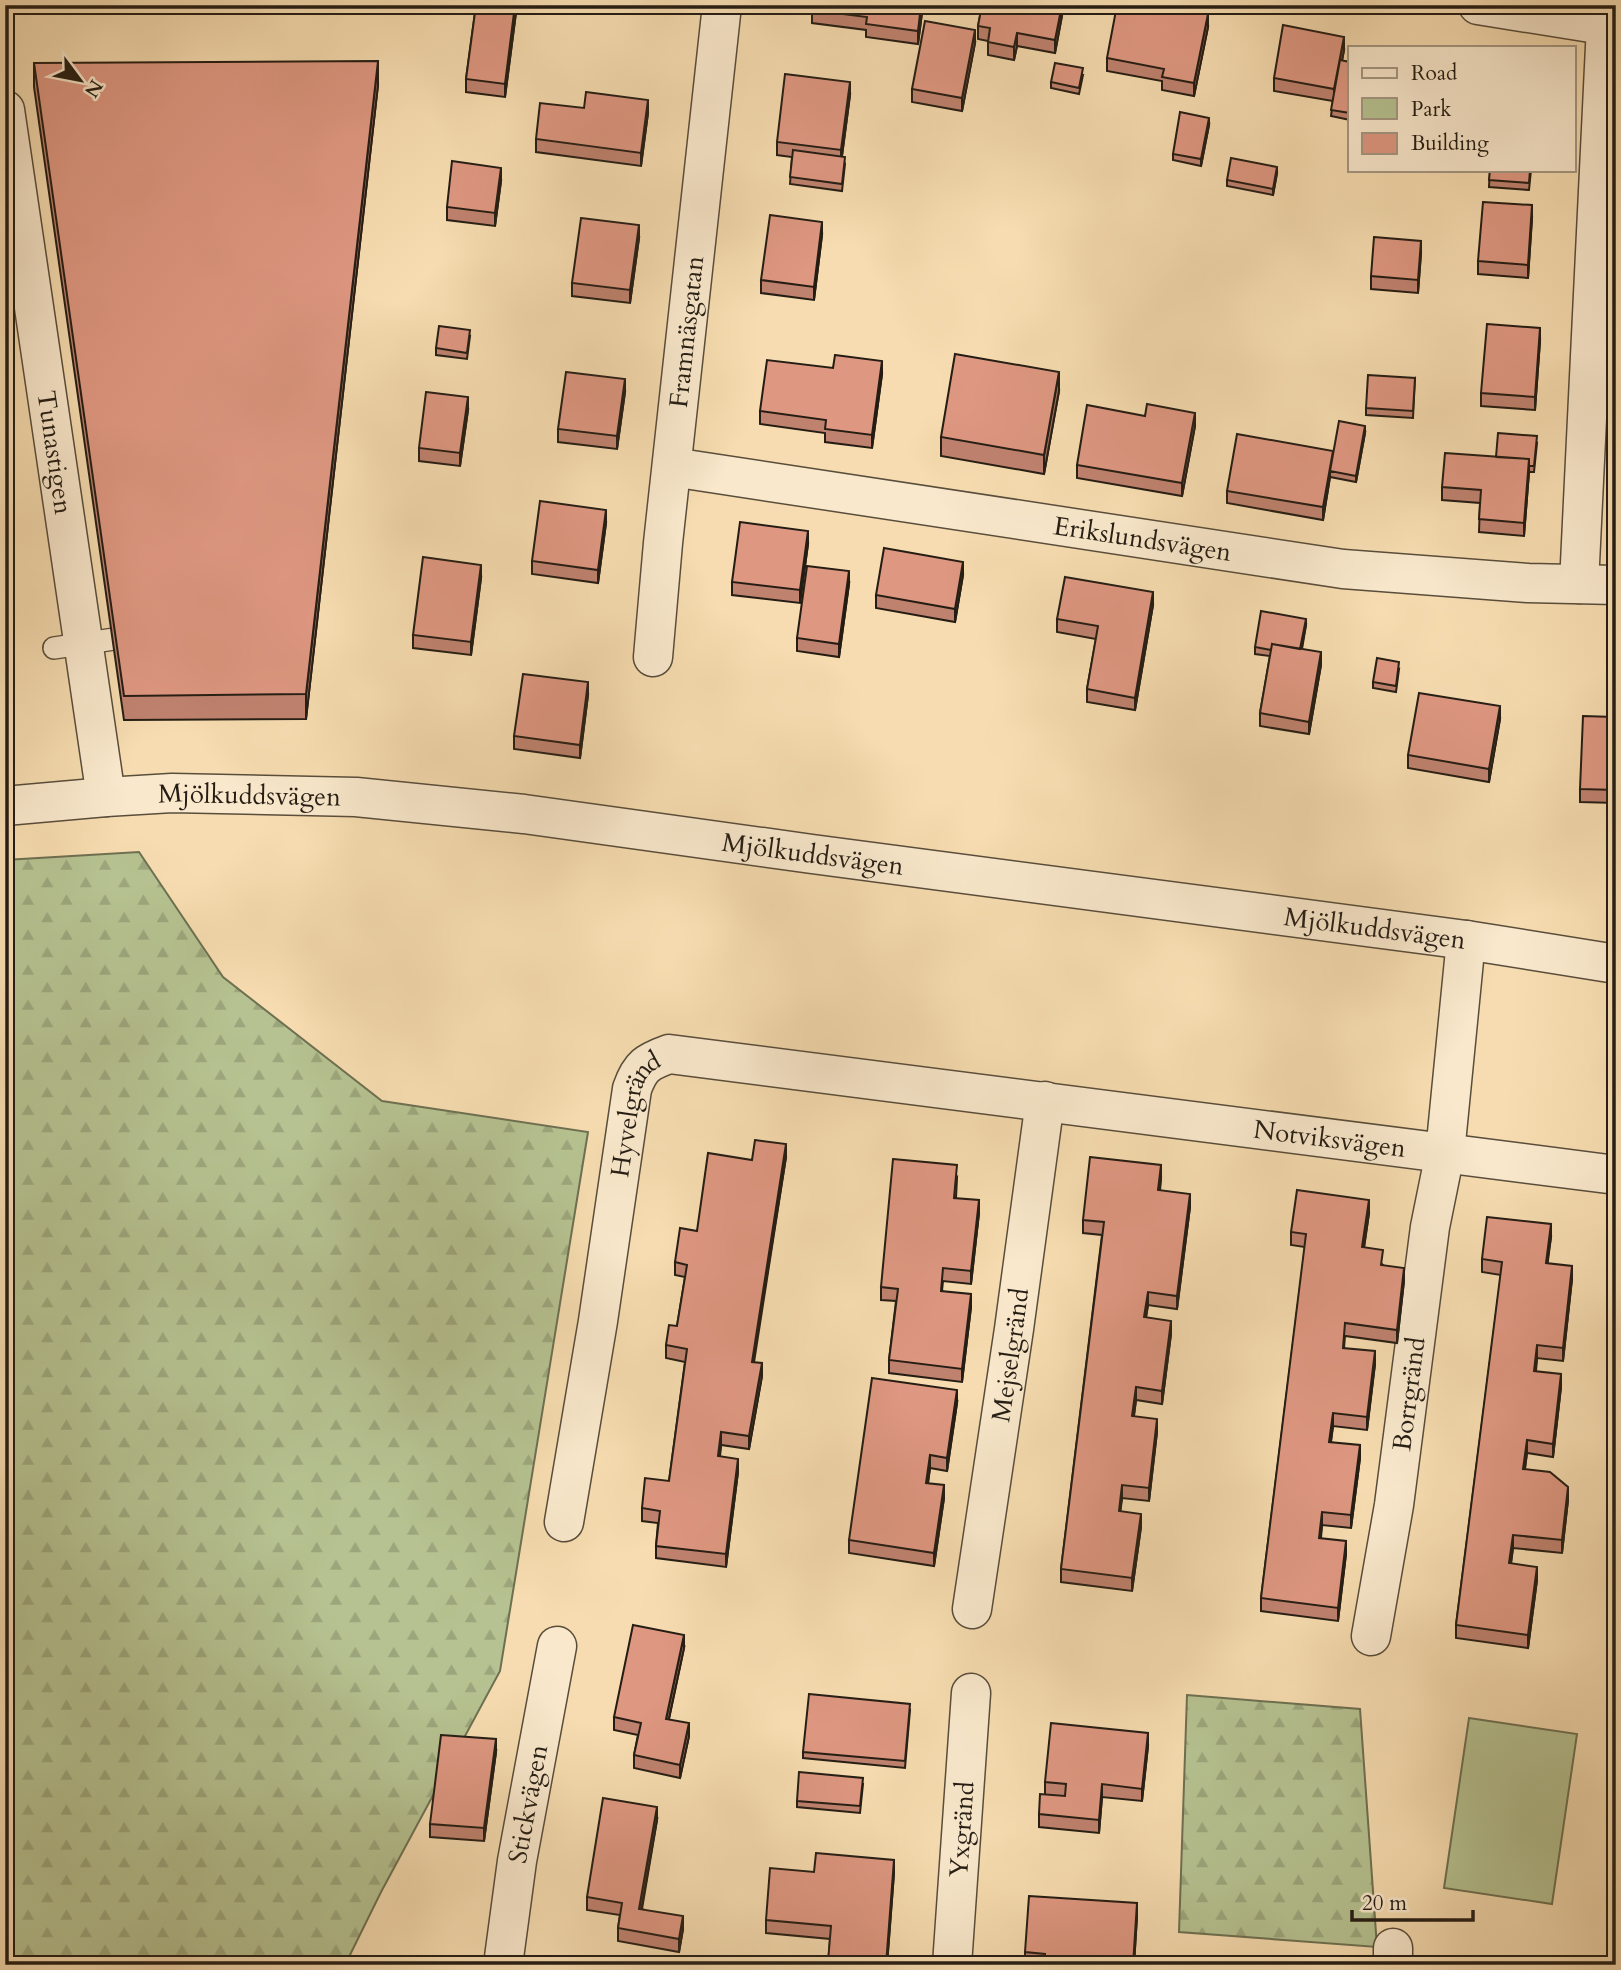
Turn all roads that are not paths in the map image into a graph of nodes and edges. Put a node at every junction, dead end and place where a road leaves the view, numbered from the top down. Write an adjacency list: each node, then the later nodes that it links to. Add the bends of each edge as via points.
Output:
1 (722, 5): 5 (street, Framnäsgatan)
2 (1478, 5): 3 (street)
3 (1610, 19): 6 (street)
4 (5, 110): 8 (street, Tunastigen)
5 (672, 467): 6 (street, Erikslundsvägen, via 1343,569); 7 (street, Framnäsgatan)
6 (1597, 584)
7 (653, 657)
8 (106, 797): 9 (street, Mjölkuddsvägen); 10 (street, Mjölkuddsvägen, via 172,793 356,797 524,814)
9 (5, 806)
10 (1466, 940): 11 (street, Mjölkuddsvägen); 13 (street, Borrgränd)
11 (1616, 964)
12 (1045, 1101): 13 (street, Notviksvägen); 15 (street, Hyvelgränd, via 669,1054 649,1062 632,1089); 16 (street, Mejselgränd)
13 (1446, 1153): 14 (street, Notviksvägen); 17 (street, Borrgränd, via 1430,1227 1394,1504)
14 (1616, 1175)
15 (565, 1522)
16 (972, 1609)
17 (1371, 1636)
18 (557, 1646): 20 (street, Stickvägen, via 517,1861)
19 (971, 1693): 21 (street, Yxgränd)
20 (503, 1965)
21 (952, 1965)

